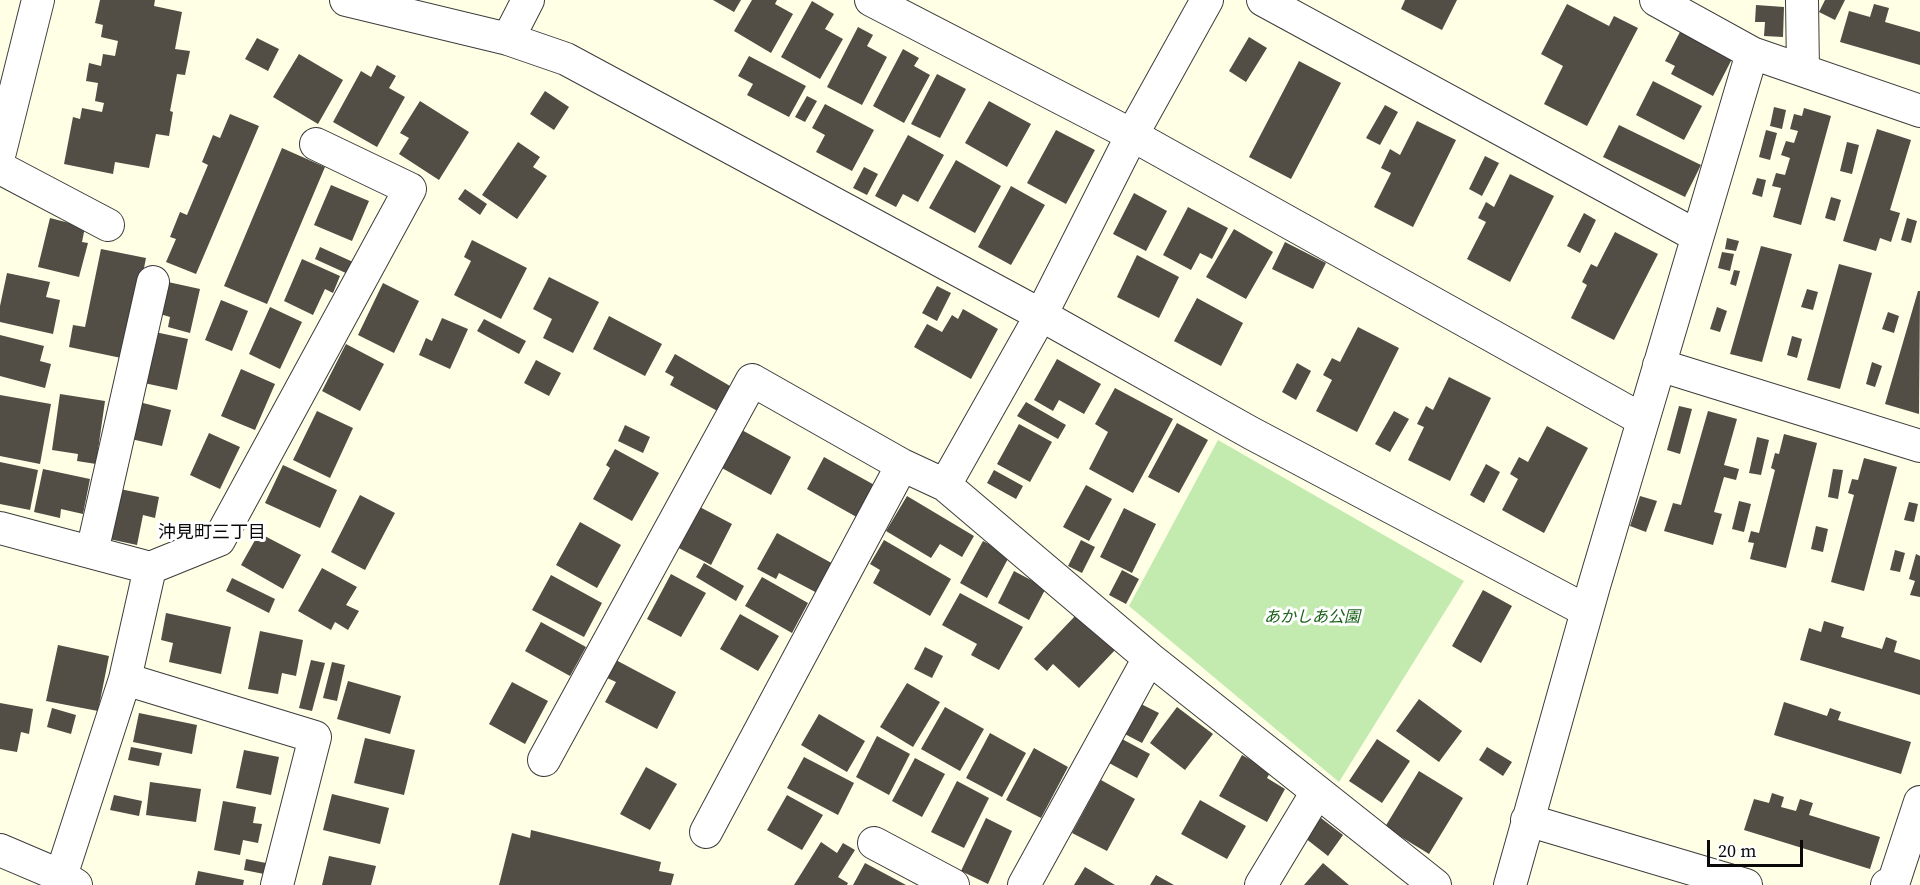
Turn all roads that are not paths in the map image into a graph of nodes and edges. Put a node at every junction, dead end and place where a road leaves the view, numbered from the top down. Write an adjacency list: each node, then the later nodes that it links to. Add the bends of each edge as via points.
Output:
1 (38, 0): 15 (street)
2 (346, 0): 9 (street)
3 (528, 0): 9 (street)
4 (871, 0): 13 (street)
5 (1207, 0): 13 (street)
6 (1263, 0): 18 (street)
7 (1656, 0): 10 (street)
8 (1802, 0): 11 (street)
9 (508, 39): 20 (street, via 566,60)
10 (1752, 53): 11 (street); 18 (street)
11 (1803, 70): 12 (street)
12 (1920, 111)
13 (1132, 135): 20 (street); 22 (street)
14 (316, 144): 28 (street, via 410,189 219,540)
15 (0, 152)
16 (0, 168): 17 (street)
17 (108, 225)
18 (1697, 236): 21 (street)
19 (153, 282): 27 (street)
20 (1041, 315): 25 (street); 29 (street, via 1251,433)
21 (1659, 365): 22 (street); 23 (street)
22 (1643, 420): 29 (street)
23 (1920, 446)
24 (902, 465): 25 (street); 32 (street, via 752,380); 36 (street)
25 (945, 485): 30 (street)
26 (0, 528): 27 (street)
27 (92, 552): 28 (street)
28 (150, 568): 31 (street)
29 (1587, 611): 35 (street)
30 (1149, 658): 33 (street); 42 (street)
31 (125, 679): 39 (street); 40 (street, via 315,737)
32 (544, 760)
33 (1317, 792): 43 (street); 44 (street)
34 (1920, 802): 47 (street, via 1893,881)
35 (1527, 820): 45 (street); 46 (street)
36 (706, 832)
37 (874, 843): 41 (street)
38 (0, 850): 39 (street)
39 (68, 881)
40 (277, 885)
41 (953, 885)
42 (1024, 885)
43 (1261, 885)
44 (1435, 885)
45 (1510, 885)
46 (1746, 885)
47 (1887, 885)

